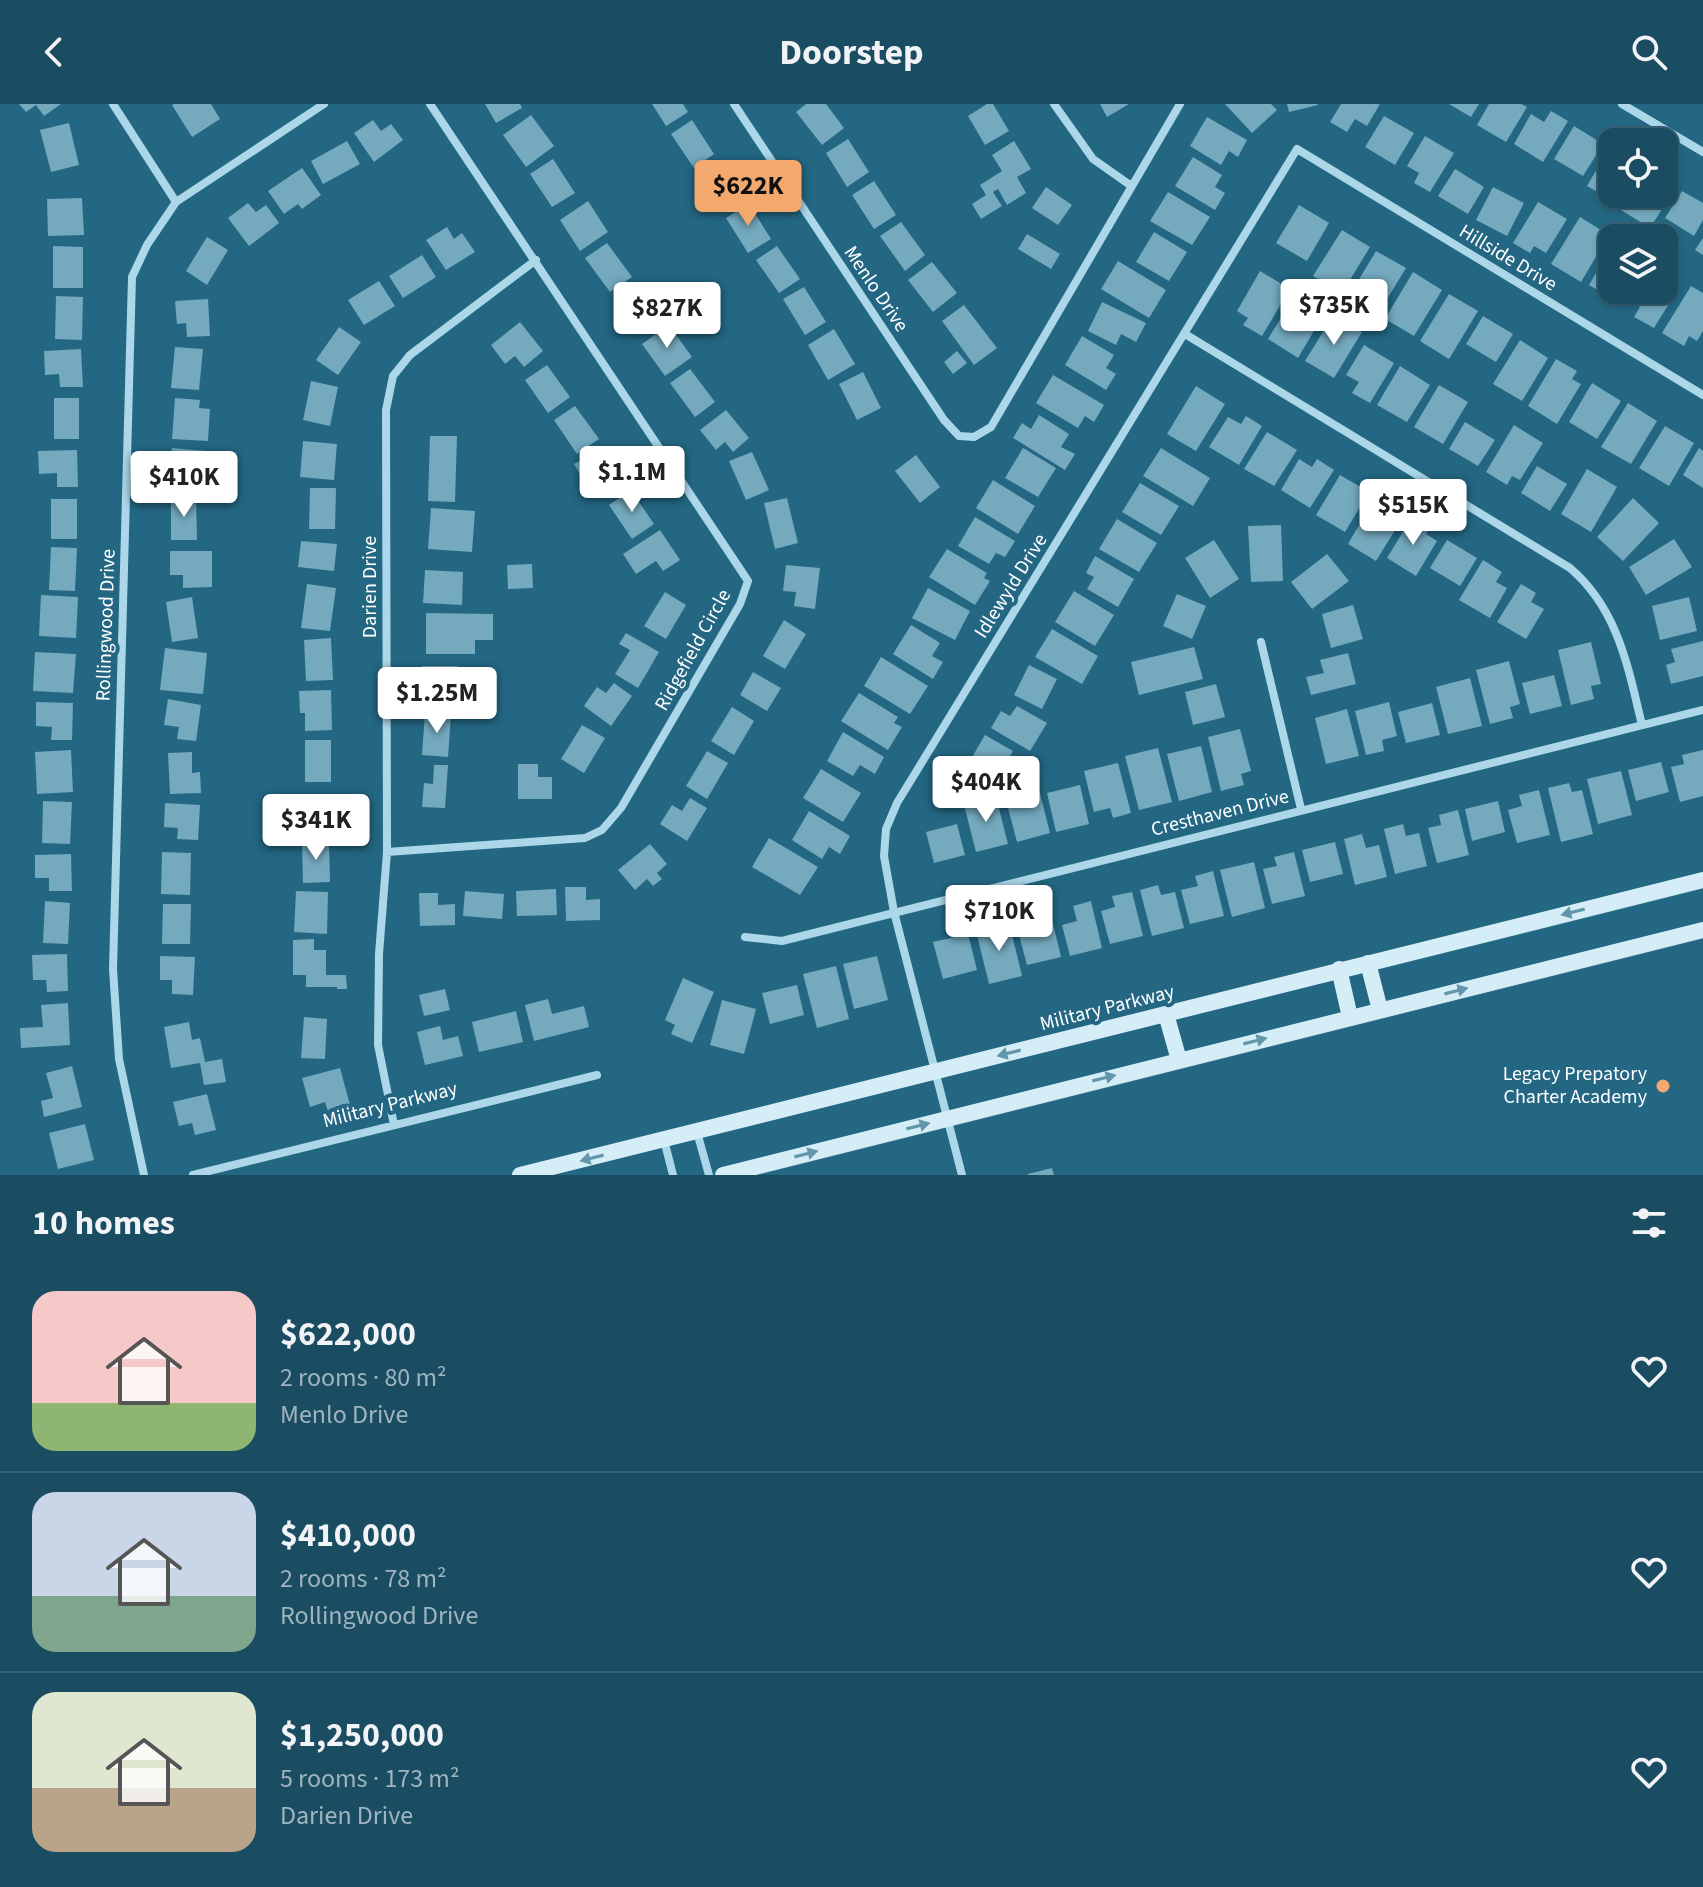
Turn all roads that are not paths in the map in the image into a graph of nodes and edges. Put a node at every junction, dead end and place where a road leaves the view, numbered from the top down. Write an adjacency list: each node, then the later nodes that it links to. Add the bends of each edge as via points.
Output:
1 (113, 104): 11 (street)
2 (324, 104): 11 (street)
3 (430, 104): 12 (street, Ridgefield Circle)
4 (734, 104): 10 (street, Menlo Drive, via 959,436 974,437 991,427)
5 (1054, 104): 10 (street, via 1093,159)
6 (1180, 104): 10 (street)
7 (1622, 104): 9 (street)
8 (1297, 149): 13 (street, Idlewyld Drive); 14 (street, Hillside Drive)
9 (1703, 152)
10 (1130, 185)
11 (176, 202): 36 (street, Rollingwood Drive, via 132,277 113,969 119,1059)
12 (536, 260): 19 (street, Darien Drive, via 410,355 393,376 386,410); 19 (street, Ridgefield Circle, via 748,581 693,686 621,808 602,830 585,838)
13 (1185, 334): 17 (street, via 1570,568 1596,594 1612,621); 21 (street, Idlewyld Drive, via 897,803 886,829 884,856)
14 (1703, 395)
15 (1261, 642): 18 (street)
16 (1703, 710): 17 (street, Cresthaven Drive)
17 (1642, 725): 18 (street, Cresthaven Drive)
18 (1301, 809): 21 (street, Cresthaven Drive)
19 (387, 852): 33 (street, Darien Drive, via 378,1045)
20 (1703, 880): 24 (main road, Military Parkway, one-way to 24)
21 (894, 912): 23 (street, Cresthaven Drive, via 782,941); 30 (street, Idlewyld Drive)
22 (1703, 930): 26 (main road, one-way to 22)
23 (745, 937)
24 (1368, 963): 25 (main road, Military Parkway); 26 (main road)
25 (1339, 969): 27 (main road, Military Parkway); 28 (main road)
26 (1380, 1010): 28 (main road)
27 (1166, 1014): 29 (main road); 30 (main road, Military Parkway, one-way to 30)
28 (1350, 1017): 29 (main road, one-way to 28)
29 (1179, 1060): 32 (main road, one-way to 29)
30 (935, 1072): 32 (street, Idlewyld Drive); 34 (main road, Military Parkway)
31 (597, 1075): 33 (street, Military Parkway)
32 (947, 1119): 41 (main road, one-way to 32); 42 (street, Idlewyld Drive)
33 (394, 1125): 37 (street, Military Parkway)
34 (697, 1132): 35 (main road, Military Parkway); 40 (street)
35 (664, 1140): 38 (main road, Military Parkway, one-way to 38); 39 (street)
36 (144, 1175)
37 (193, 1175)
38 (520, 1175)
39 (673, 1175)
40 (709, 1175)
41 (723, 1175)
42 (962, 1175)

